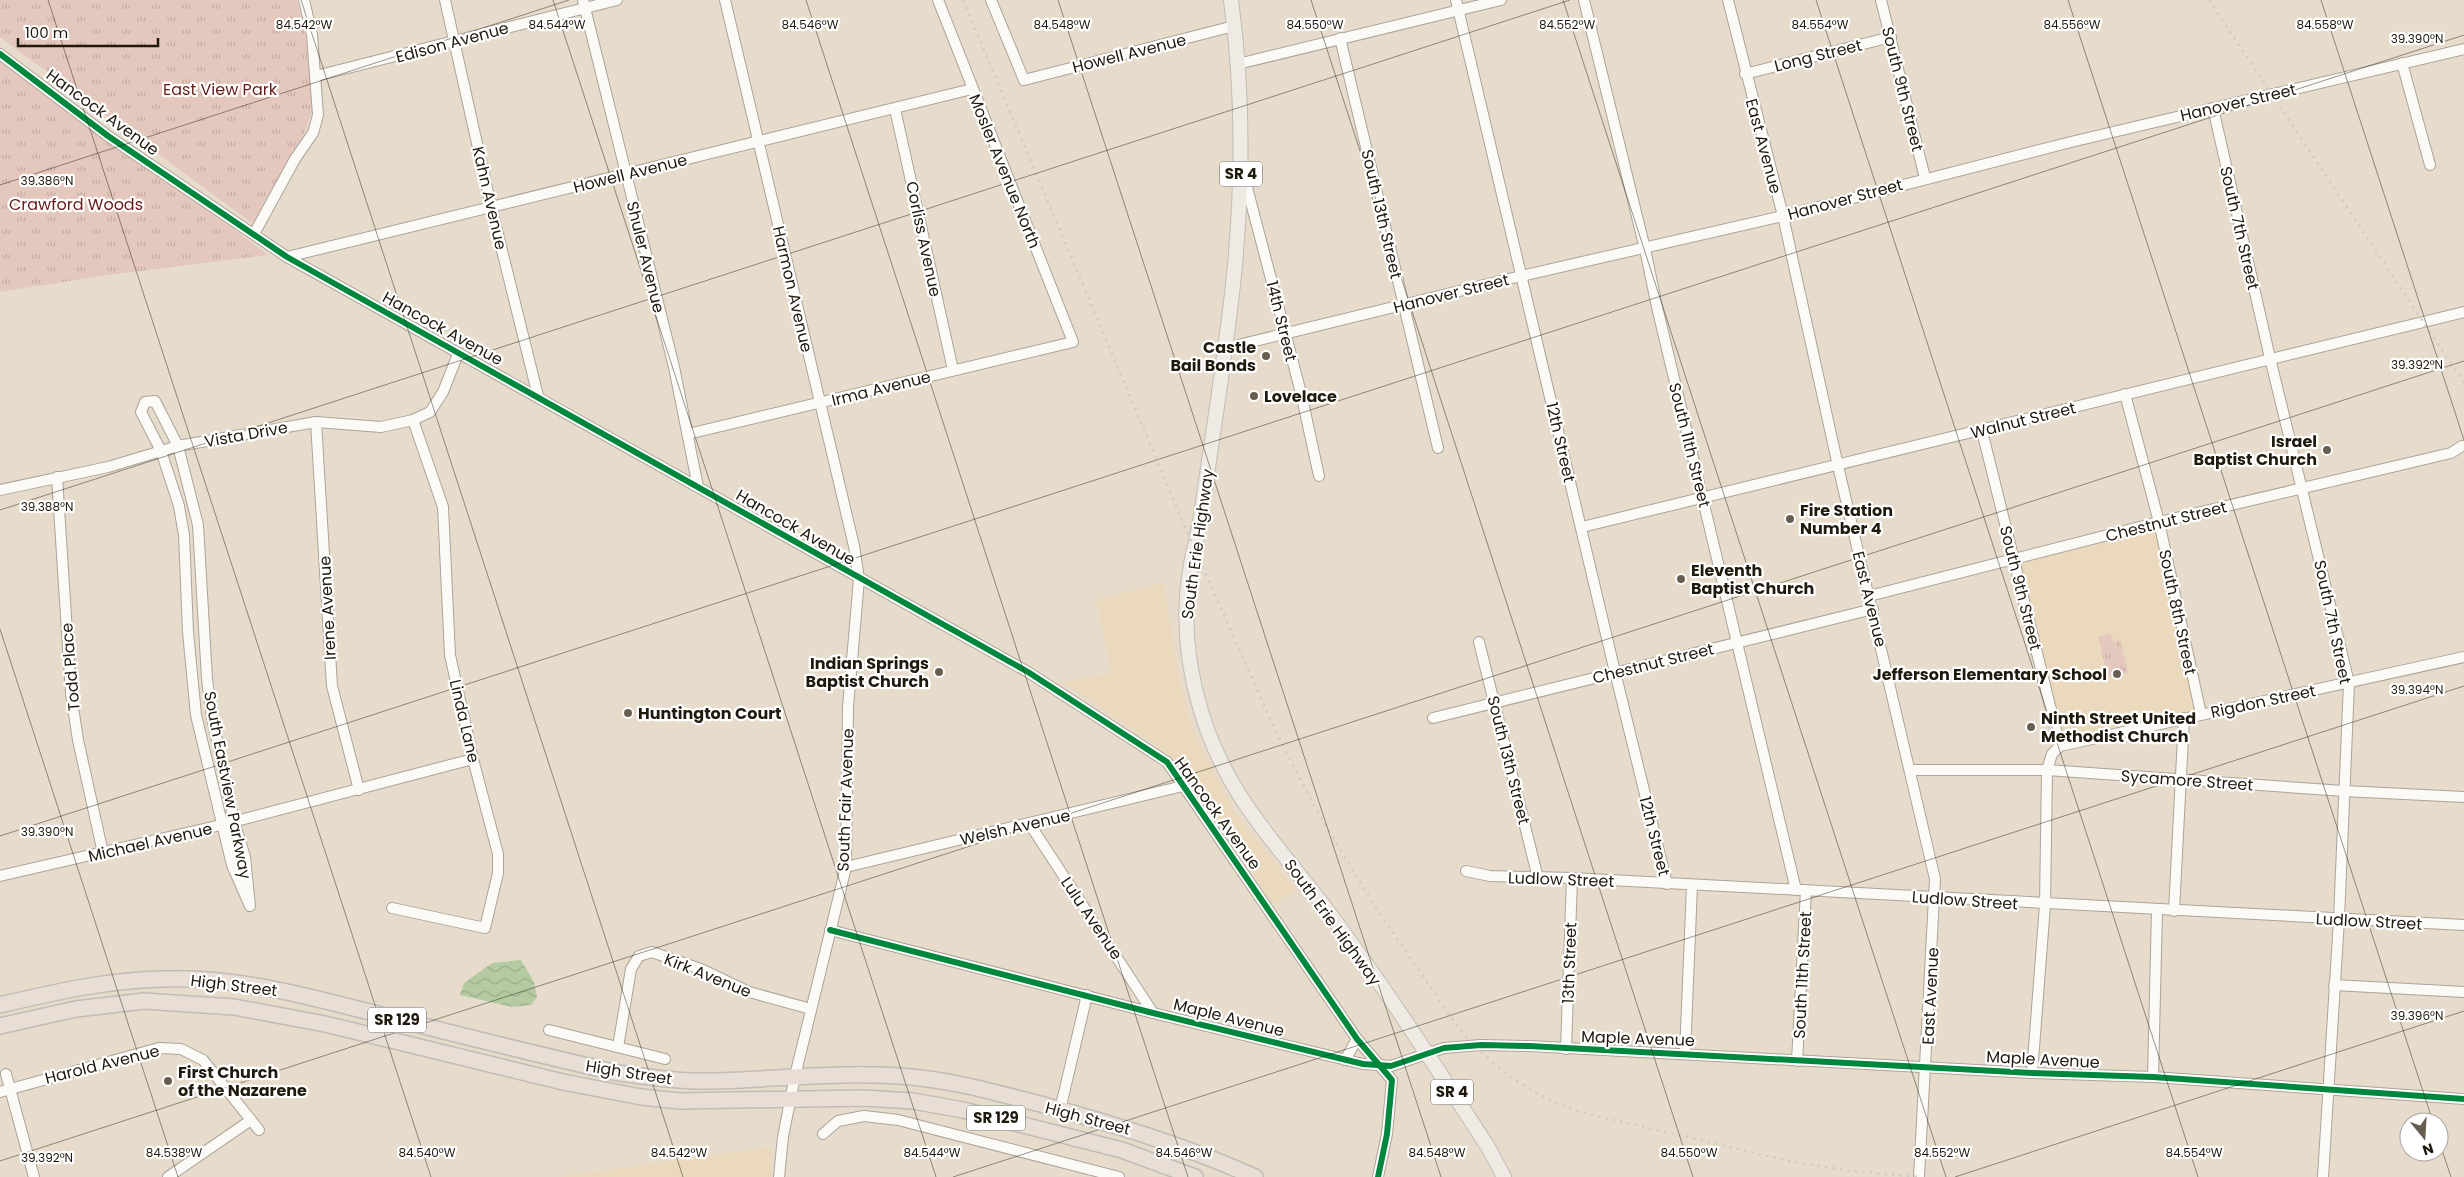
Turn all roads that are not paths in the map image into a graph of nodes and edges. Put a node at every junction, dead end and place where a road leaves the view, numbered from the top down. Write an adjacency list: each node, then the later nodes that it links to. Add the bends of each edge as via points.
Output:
1 (304, 0): 24 (street)
2 (445, 0): 18 (street, Kahn Avenue)
3 (617, 0): 13 (street, Edison Avenue)
4 (725, 0): 28 (street, Harmon Avenue)
5 (938, 0): 25 (street, Mosler Avenue North)
6 (990, 0): 15 (street, Howell Avenue, via 1024,80)
7 (1231, 0): 15 (main road, South Erie Highway / SR 4)
8 (1456, 0): 14 (street, 12th Street)
9 (1501, 0): 14 (street)
10 (1584, 0): 36 (street, South 11th Street)
11 (1728, 0): 23 (street, East Avenue)
12 (1881, 0): 16 (street, South 9th Street)
13 (584, 4): 18 (street, Edison Avenue); 31 (street, Shuler Avenue)
14 (1458, 11): 17 (street); 38 (street, 12th Street)
15 (1234, 26): 22 (main road, South Erie Highway / SR 4)
16 (1891, 37): 23 (street, Long Street); 32 (street, South 9th Street)
17 (1340, 38): 22 (street); 39 (street, South 13th Street)
18 (456, 42): 24 (street, Edison Avenue); 33 (street, Kahn Avenue)
19 (2464, 49): 21 (street, Hanover Street)
20 (0, 54): 35 (street, Hancock Avenue, via 108,136)
21 (2402, 63): 26 (street, Hanover Street); 29 (street)
22 (1238, 64): 30 (main road, South Erie Highway / SR 4)
23 (1745, 74): 34 (street, East Avenue)
24 (316, 76): 35 (street, via 318,115 313,133)
25 (972, 90): 27 (street, Howell Avenue); 42 (street, Mosler Avenue North)
26 (2213, 108): 32 (street, Hanover Street); 45 (street, South 7th Street)
27 (895, 109): 28 (street, Howell Avenue); 46 (street, Corliss Avenue)
28 (758, 141): 31 (street, Howell Avenue); 49 (street, Harmon Avenue)
29 (2430, 165)
30 (1241, 168): 41 (street, 14th Street); 43 (main road, South Erie Highway / SR 4, via 1236,266)
31 (625, 174): 33 (street, Howell Avenue); 53 (street, Shuler Avenue)
32 (1924, 178): 34 (street, Hanover Street)
33 (492, 206): 37 (street, Howell Avenue); 48 (street, Kahn Avenue)
34 (1783, 216): 36 (street, Hanover Street); 58 (street, East Avenue)
35 (254, 234): 37 (street, Hancock Avenue)
36 (1646, 249): 38 (street, Hanover Street); 64 (street, South 11th Street)
37 (288, 257): 44 (street, Hancock Avenue)
38 (1521, 276): 39 (street, Hanover Street); 66 (street, 12th Street)
39 (1404, 305): 41 (street, Hanover Street); 56 (street, South 13th Street)
40 (2464, 312): 45 (street, Walnut Street)
41 (1285, 335): 43 (street, Hanover Street); 59 (street, 14th Street)
42 (1073, 342): 46 (street, Irma Avenue)
43 (1226, 348): 121 (main road, South Erie Highway / SR 4, via 1187,593 1186,644 1202,714 1219,760 1244,805 1326,909)
44 (458, 354): 48 (street, Hancock Avenue); 50 (street, Vista Drive, via 443,392 430,412)
45 (2270, 358): 47 (street, Walnut Street); 62 (street, South 7th Street)
46 (953, 370): 49 (street, Irma Avenue)
47 (2125, 394): 52 (street, Walnut Street); 65 (street, South 8th Street)
48 (538, 396): 61 (street, Hancock Avenue)
49 (819, 402): 53 (street, Irma Avenue); 68 (street, Harmon Avenue)
50 (413, 420): 51 (street, Vista Drive, via 381,427); 81 (street, Linda Lane, via 443,507 450,654)
51 (316, 422): 54 (street, Vista Drive); 86 (street, Irene Avenue, via 332,686)
52 (1982, 431): 58 (street, Walnut Street); 67 (street, South 9th Street)
53 (688, 434): 61 (street, Shuler Avenue)
54 (178, 446): 57 (street, Vista Drive); 57 (street, South Eastview Parkway, via 155,401 145,402 141,412); 89 (street, South Eastview Parkway, via 198,525 207,679)
55 (2462, 446): 62 (street, Chestnut Street, via 2442,455)
56 (1438, 448)
57 (161, 451): 60 (street, Vista Drive); 91 (street, South Eastview Parkway, via 179,506 184,535 195,706)
58 (1838, 466): 64 (street, Walnut Street); 69 (street, East Avenue)
59 (1319, 476)
60 (57, 477): 63 (street, Vista Drive); 92 (street, Todd Place, via 71,694)
61 (698, 487): 68 (street, Hancock Avenue)
62 (2302, 487): 65 (street, Chestnut Street); 75 (street, South 7th Street)
63 (0, 490)
64 (1704, 498): 66 (street, Walnut Street); 72 (street, South 11th Street)
65 (2159, 522): 67 (street, Chestnut Street); 77 (street, South 8th Street)
66 (1582, 527): 74 (street, 12th Street)
67 (2014, 560): 69 (street, Chestnut Street); 80 (street, South 9th Street)
68 (859, 579): 85 (street, Hancock Avenue, via 1028,672 1167,762); 93 (street, South Fair Avenue, via 848,707)
69 (1869, 596): 70 (street, East Avenue)
70 (1872, 609): 72 (street, Chestnut Street); 82 (street, East Avenue)
71 (1479, 642): 76 (street, South 13th Street)
72 (1737, 642): 74 (street, Chestnut Street); 100 (street, South 11th Street)
73 (2464, 657): 75 (street, Rigdon Street)
74 (1615, 672): 76 (street, Chestnut Street); 98 (street, 12th Street)
75 (2349, 683): 77 (street, Rigdon Street); 87 (street, South 7th Street)
76 (1494, 701): 78 (street, Chestnut Street); 96 (street, South 13th Street)
77 (2201, 714): 79 (street, Rigdon Street)
78 (1433, 718)
79 (2184, 718): 80 (street, Rigdon Street); 84 (street)
80 (2060, 746): 83 (street, via 2052,754)
81 (473, 759): 86 (street, Michael Avenue); 103 (street, Linda Lane, via 498,854 498,873 485,928)
82 (1911, 770): 83 (street, Sycamore Street); 101 (street, East Avenue, via 1935,879)
83 (2048, 770): 84 (street, Sycamore Street); 102 (street)
84 (2180, 780): 87 (street, Sycamore Street); 105 (street)
85 (1183, 786): 90 (street, Welsh Avenue); 117 (street, Hancock Avenue)
86 (359, 790): 89 (street, Michael Avenue)
87 (2344, 791): 88 (street, Sycamore Street); 106 (street, South 7th Street)
88 (2464, 797)
89 (234, 821): 91 (street, Michael Avenue); 91 (street, South Eastview Parkway, via 245,857 250,906 232,865)
90 (1029, 823): 93 (street, Welsh Avenue); 114 (street, Lulu Avenue)
91 (221, 824): 92 (street, Michael Avenue)
92 (103, 853): 95 (street, Michael Avenue)
93 (846, 866): 108 (street, South Fair Avenue)
94 (1466, 871): 96 (street, Ludlow Street, via 1490,876)
95 (0, 876)
96 (1538, 878): 97 (street, Ludlow Street)
97 (1572, 878): 98 (street, Ludlow Street); 119 (street, 13th Street)
98 (1668, 884): 99 (street, Ludlow Street)
99 (1692, 886): 100 (street, Ludlow Street); 120 (street, 12th Street)
100 (1801, 890): 101 (street, Ludlow Street); 124 (street, South 11th Street)
101 (1935, 897): 102 (street, Ludlow Street); 126 (street, East Avenue)
102 (2045, 905): 104 (street, Ludlow Street); 127 (street)
103 (392, 908)
104 (2157, 910): 105 (street, Ludlow Street); 130 (street)
105 (2174, 911): 106 (street, Ludlow Street)
106 (2339, 919): 107 (street, Ludlow Street); 109 (street, South 7th Street)
107 (2464, 925)
108 (830, 930): 111 (street, Maple Avenue); 113 (street, South Fair Avenue)
109 (2334, 984): 110 (street); 132 (street, South 7th Street)
110 (2464, 992)
111 (1087, 995): 114 (street, Maple Avenue); 136 (street)
112 (0, 1005): 129 (highway, High Street / SR 129, via 119,981 165,978 225,981 310,997 613,1072 686,1080)
113 (811, 1009): 118 (street, Kirk Avenue, via 748,992 703,970 652,952 639,956 631,969); 129 (street, South Fair Avenue)
114 (1153, 1013): 123 (street, Maple Avenue)
115 (0, 1026): 135 (highway, High Street / SR 129, via 76,1009 144,1001 234,1006 325,1024 617,1093 680,1101)
116 (549, 1030): 118 (street)
117 (1357, 1039): 123 (street); 125 (street, Hancock Avenue)
118 (618, 1047): 122 (street)
119 (1566, 1049): 120 (street, Maple Avenue); 121 (street, Maple Avenue, via 1473,1045 1444,1048)
120 (1685, 1053): 124 (street, Maple Avenue)
121 (1427, 1054): 125 (street, Maple Avenue, via 1399,1064); 148 (main road, South Erie Highway / SR 4)
122 (665, 1059)
123 (1345, 1060): 125 (street, Maple Avenue)
124 (1797, 1060): 126 (street, Maple Avenue)
125 (1380, 1066): 147 (street, Hancock Avenue, via 1392,1080 1392,1089)
126 (1926, 1066): 127 (street, Maple Avenue); 149 (street, East Avenue)
127 (2032, 1073): 130 (street, Maple Avenue)
128 (6, 1074): 131 (street)
129 (795, 1076): 135 (street, South Fair Avenue); 136 (highway, High Street / SR 129, via 912,1077 965,1086)
130 (2153, 1077): 132 (street, Maple Avenue)
131 (11, 1089): 133 (street, Harold Avenue); 137 (street, Harold Avenue, via 159,1048 181,1049 203,1060); 141 (street)
132 (2330, 1091): 134 (street, Maple Avenue); 150 (street, South 7th Street)
133 (0, 1092)
134 (2464, 1099)
135 (790, 1100): 140 (highway, High Street / SR 129, via 862,1098 963,1110 1105,1146); 143 (street, South Fair Avenue)
136 (1060, 1110): 146 (highway, High Street / SR 129, via 1180,1145)
137 (251, 1120): 138 (street, Harold Avenue); 142 (street)
138 (259, 1130)
139 (823, 1134): 144 (street, via 838,1121 864,1116 898,1120)
140 (1169, 1172): 145 (highway, High Street / SR 129)
141 (34, 1177)
142 (168, 1177)
143 (779, 1177)
144 (1119, 1177)
145 (1195, 1177)
146 (1255, 1177)
147 (1378, 1177)
148 (1504, 1177)
149 (1920, 1177)
150 (2323, 1177)

